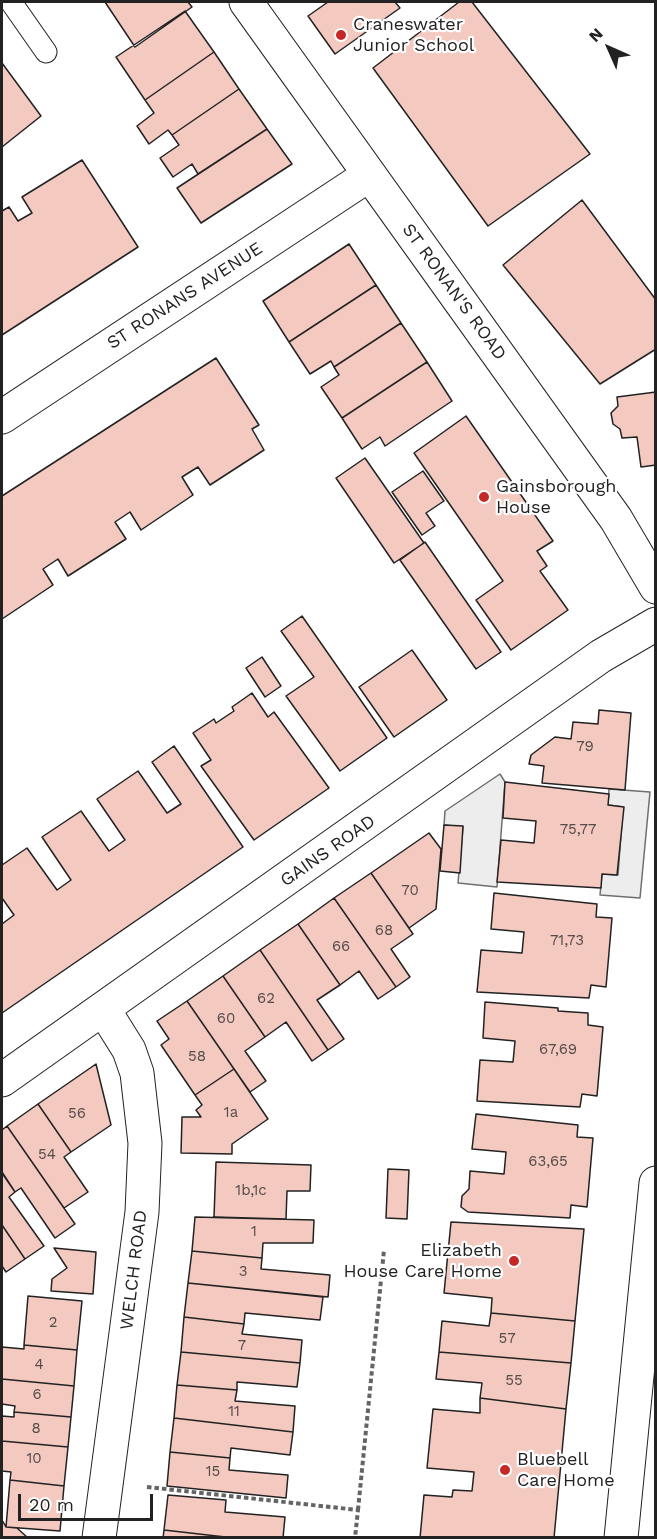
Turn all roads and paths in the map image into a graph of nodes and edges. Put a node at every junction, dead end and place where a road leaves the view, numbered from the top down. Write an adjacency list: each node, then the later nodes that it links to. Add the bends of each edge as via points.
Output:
1 (11, 2): 3 (lane)
2 (246, 2): 4 (street, ST RONAN'S ROAD)
3 (46, 52)
4 (369, 175): 5 (street, ST RONANS AVENUE); 6 (street, ST RONAN'S ROAD, via 616,519)
5 (2, 417)
6 (656, 587)
7 (656, 624): 8 (street, GAINS ROAD, via 601,656)
8 (104, 1010): 9 (street, GAINS ROAD); 12 (street, WELCH ROAD, via 129,1050 137,1073 145,1143 142,1212)
9 (2, 1080)
10 (656, 1183): 16 (street)
11 (384, 1250): 13 (path)
12 (107, 1483): 13 (path); 14 (street, WELCH ROAD)
13 (358, 1510): 15 (path)
14 (99, 1538)
15 (355, 1538)
16 (621, 1538)

